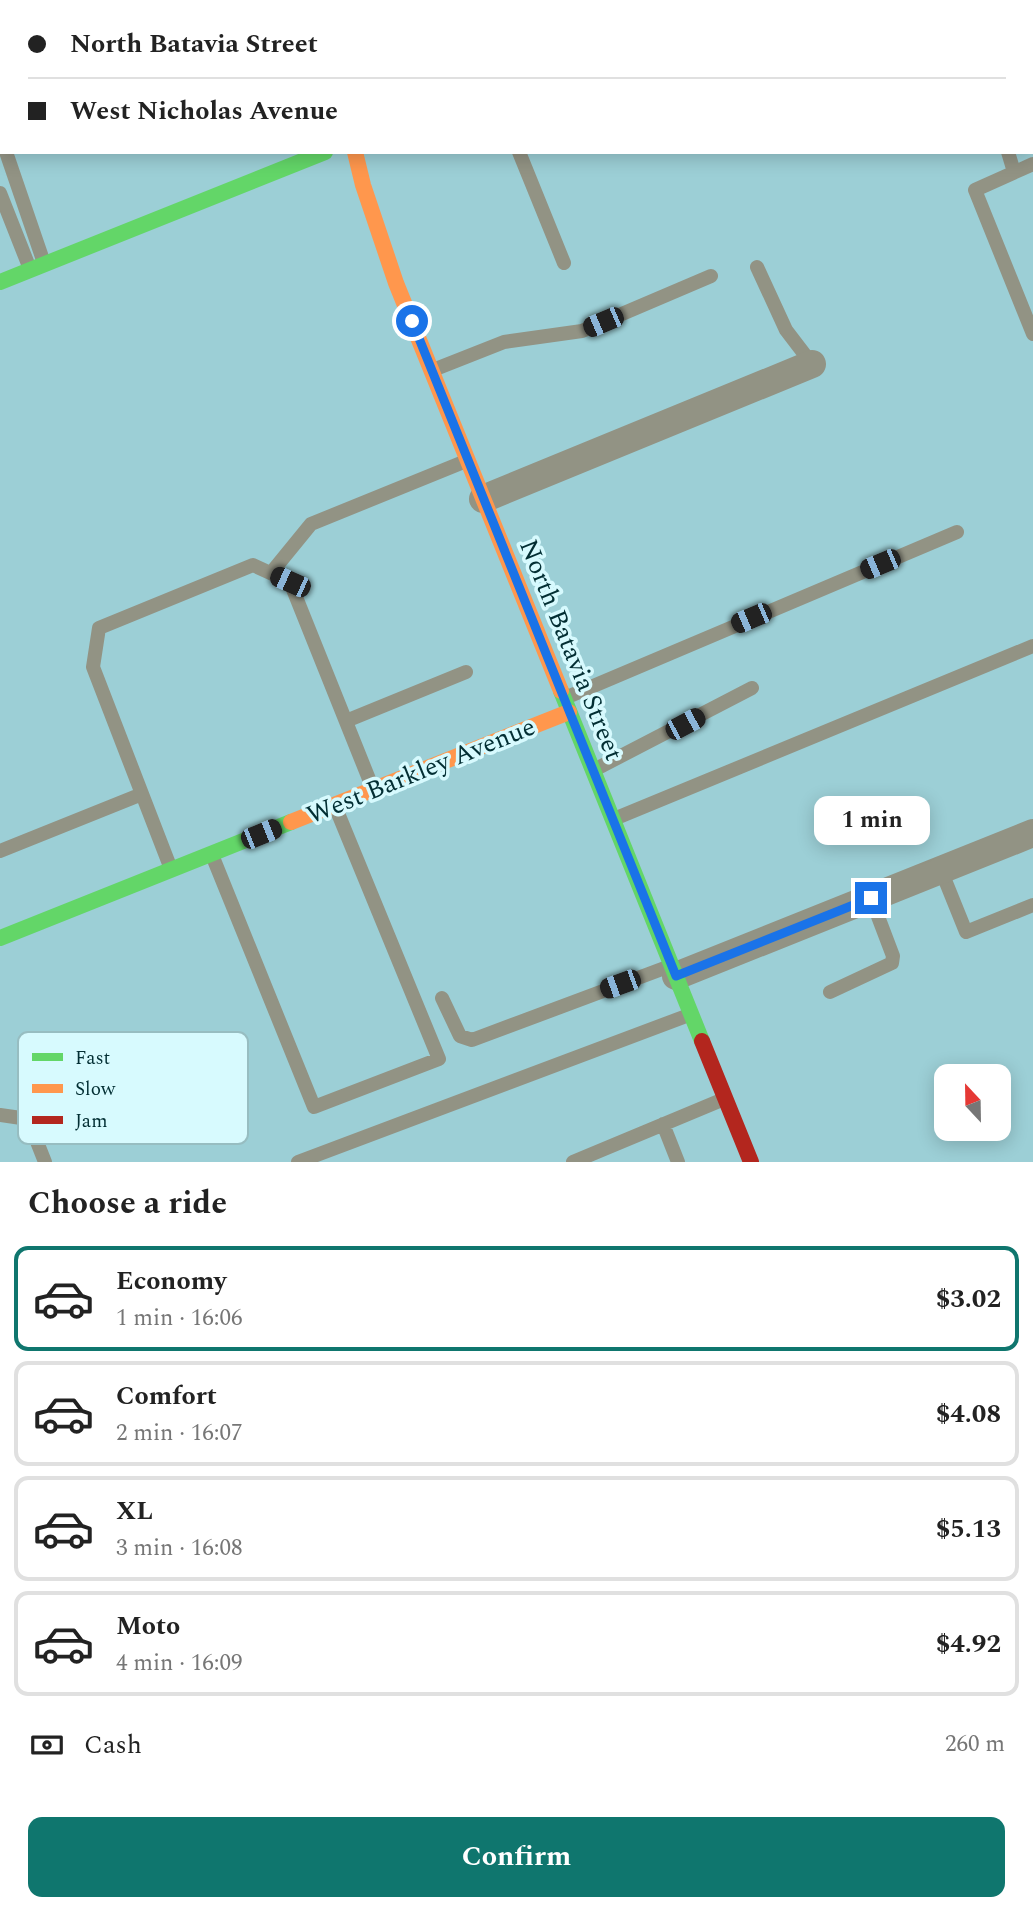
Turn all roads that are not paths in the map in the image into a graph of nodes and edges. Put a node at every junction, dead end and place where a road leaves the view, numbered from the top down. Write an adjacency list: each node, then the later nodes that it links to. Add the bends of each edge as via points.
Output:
1 (7, 154): 11 (lane)
2 (320, 154): 11 (street)
3 (356, 154): 17 (street, North Batavia Street, via 379,235)
4 (520, 154): 10 (lane)
5 (1009, 154): 7 (lane)
6 (1033, 164): 7 (lane)
7 (1014, 172): 15 (lane, via 975,190)
8 (0, 193): 9 (lane)
9 (3, 210): 11 (lane)
10 (564, 263)
11 (38, 267): 14 (street)
12 (757, 267): 16 (lane, via 786,330)
13 (711, 276): 17 (lane, via 582,331 504,342)
14 (0, 282)
15 (1033, 334)
16 (812, 365): 19 (street)
17 (431, 370): 18 (street, North Batavia Street)
18 (468, 460): 19 (street, North Batavia Street); 21 (lane, via 311,524)
19 (484, 499): 25 (street, North Batavia Street)
20 (957, 531): 25 (lane)
21 (271, 573): 26 (lane, via 290,582); 29 (lane, via 253,565 99,628 93,667)
22 (1033, 646): 31 (lane)
23 (466, 672): 26 (lane)
24 (752, 688): 27 (lane)
25 (567, 705): 27 (street, North Batavia Street); 28 (street, West Barkley Avenue)
26 (346, 721): 28 (lane)
27 (593, 771): 31 (street, North Batavia Street)
28 (373, 789): 30 (street, West Barkley Avenue)
29 (142, 794): 33 (lane); 35 (lane)
30 (335, 805): 34 (street, West Barkley Avenue); 34 (lane, via 439,1059 314,1107)
31 (613, 819): 40 (street, North Batavia Street)
32 (1033, 833): 36 (street)
33 (0, 851)
34 (211, 854): 35 (street, West Barkley Avenue)
35 (171, 870): 39 (street, West Barkley Avenue)
36 (941, 870): 37 (street); 38 (lane, via 966,932)
37 (871, 898): 40 (street); 41 (lane, via 892,963)
38 (1033, 905)
39 (0, 938)
40 (674, 970): 42 (lane, via 472,1040 460,1036); 43 (street, North Batavia Street)
41 (830, 992)
42 (442, 998)
43 (691, 1014): 44 (street, North Batavia Street); 49 (lane)
44 (726, 1098): 47 (lane); 50 (street, North Batavia Street)
45 (0, 1115): 46 (lane)
46 (18, 1118)
47 (663, 1124): 53 (lane); 54 (lane)
48 (38, 1144): 51 (lane)
49 (334, 1155): 52 (lane)
50 (745, 1160)
51 (45, 1162)
52 (298, 1162)
53 (573, 1162)
54 (678, 1162)

